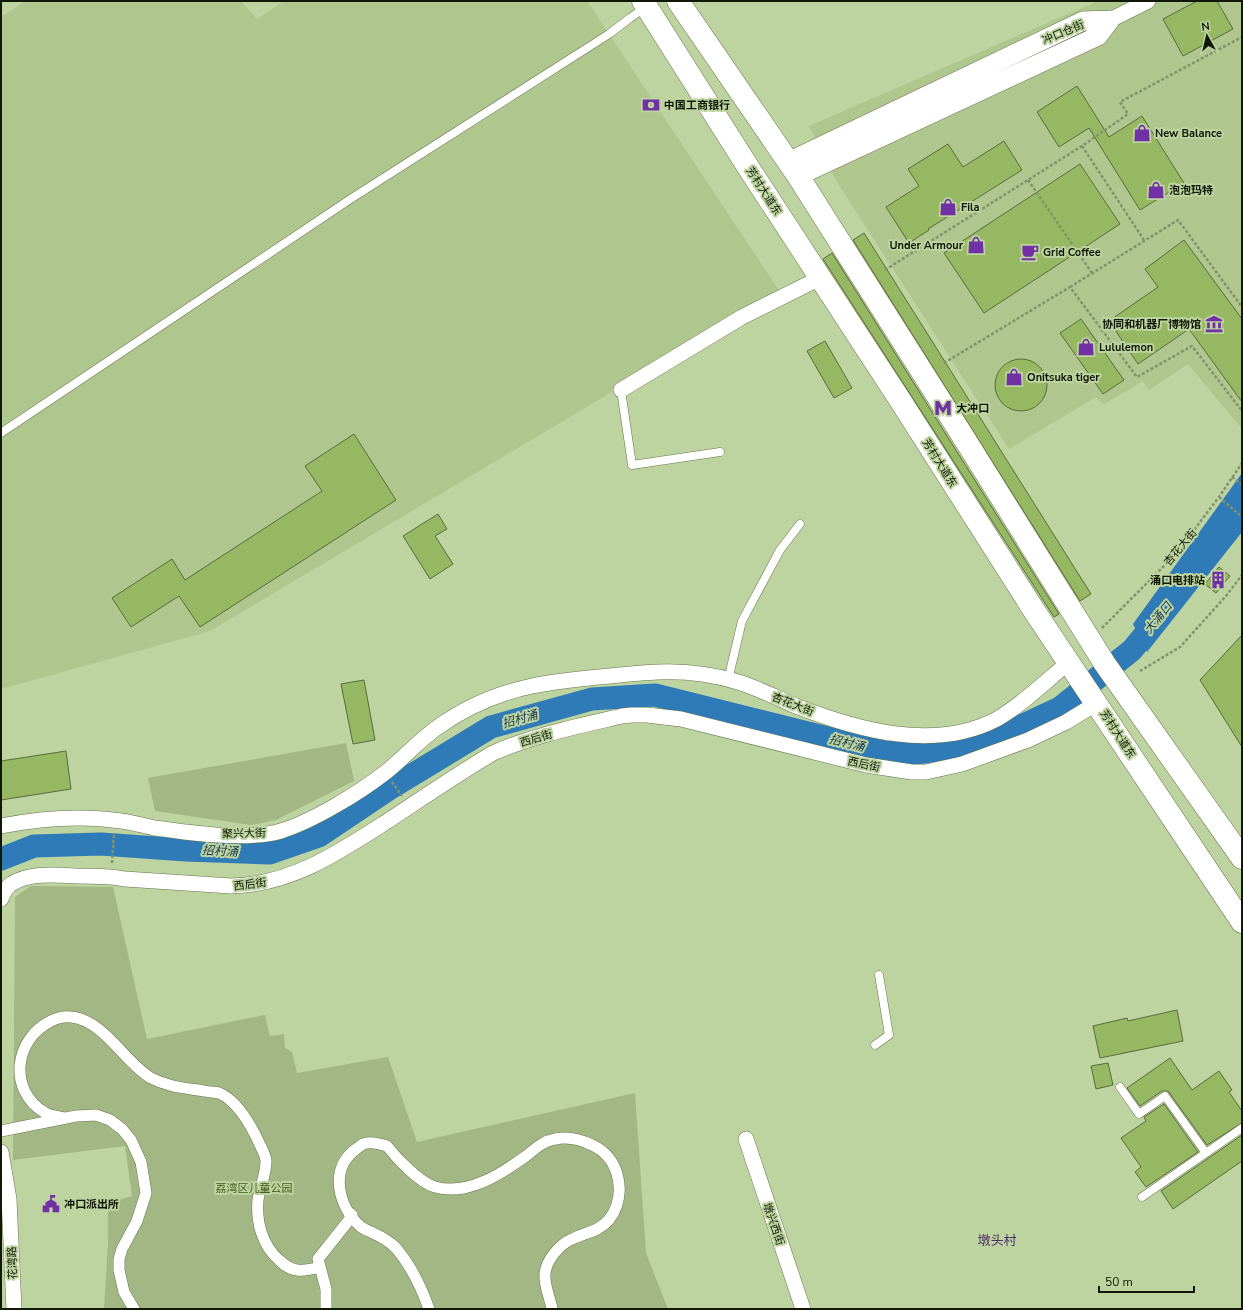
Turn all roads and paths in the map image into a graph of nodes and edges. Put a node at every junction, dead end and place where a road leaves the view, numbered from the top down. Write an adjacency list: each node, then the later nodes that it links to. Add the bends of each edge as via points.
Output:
1 (678, 1): 7 (highway)
2 (1148, 1): 4 (street)
3 (645, 4): 12 (highway, 芳村大道东); 18 (lane, via 609,34 352,198)
4 (1110, 20): 7 (street, 冲口仓街, via 1098,36)
5 (1242, 37): 6 (path, via 1120,102 1128,114)
6 (1082, 146): 8 (path); 9 (path)
7 (793, 169): 27 (highway)
8 (1028, 180): 10 (path); 11 (path)
9 (1144, 240): 11 (path); 14 (path, via 1178,220)
10 (885, 270)
11 (1092, 273): 13 (path)
12 (820, 278): 16 (street, via 742,317); 28 (highway, 芳村大道东)
13 (1070, 287): 15 (path); 17 (path, via 1137,377 1192,346)
14 (1242, 307)
15 (944, 363)
16 (621, 390): 19 (lane, via 632,465)
17 (1242, 411)
18 (1, 433)
19 (720, 452)
20 (1242, 463): 21 (path, 杏花大街)
21 (1232, 477): 22 (path); 23 (path, 杏花大街)
22 (1242, 485)
23 (1219, 496): 24 (path); 27 (path, 杏花大街, via 1175,555)
24 (1242, 517)
25 (800, 524): 30 (lane, via 780,550 742,621)
26 (1242, 575): 29 (path, via 1180,646)
27 (1090, 640): 37 (highway)
28 (1069, 662): 30 (street, 杏花大街, via 995,720 965,731 915,736 868,729 832,719); 31 (highway, 芳村大道东)
29 (1140, 671)
30 (728, 680): 32 (street, 杏花大街, via 679,672 629,674 534,685)
31 (1090, 692): 34 (street, 西后街, via 1066,722 1028,740 962,764 926,772 866,765 681,719 632,715 581,726 493,753); 40 (highway, 芳村大道东)
32 (497, 696): 33 (street, 聚兴大街, via 475,705 436,728)
33 (385, 772): 34 (path); 35 (street, 聚兴大街, via 352,795 279,832 257,835 209,834 80,817)
34 (410, 806): 39 (street, 西后街, via 307,869 261,883 231,886 110,876 54,875 19,880 9,885)
35 (1, 826)
36 (114, 831): 38 (path)
37 (1242, 858)
38 (112, 864)
39 (1, 900)
40 (1242, 922)
41 (879, 975): 42 (lane, via 889,1035)
42 (875, 1045)
43 (1120, 1087): 49 (lane, via 1139,1114 1165,1096)
44 (64, 1118): 46 (street); 53 (street, via 45,1113 36,1106 22,1086 20,1072 22,1053 27,1041 42,1026 57,1018 70,1016 91,1023 150,1078 169,1086 218,1093 233,1104 253,1130 266,1160 258,1200 264,1242 270,1253 286,1267 297,1270); 55 (street, via 84,1114 110,1120 131,1140 141,1162 146,1193 137,1221 119,1259 124,1292)
45 (1242, 1128): 49 (lane)
46 (1, 1131)
47 (746, 1139): 59 (street, 墩兴西街)
48 (1, 1152): 50 (street)
49 (1206, 1153): 51 (lane)
50 (3, 1169): 54 (street, 花湾路, via 11,1227)
51 (1142, 1198)
52 (350, 1213): 53 (street, via 352,1216 318,1259); 57 (street, via 360,1227 386,1239 395,1248 420,1284); 58 (street, via 342,1203 339,1175 344,1161 364,1144 387,1146 418,1178 434,1187 454,1189 487,1182 542,1144 554,1139 573,1138 601,1149 608,1155 617,1174 617,1204 607,1222 570,1239 548,1264 545,1274 546,1288)
53 (320, 1267): 56 (street, via 327,1299)
54 (14, 1309)
55 (134, 1309)
56 (326, 1309)
57 (429, 1309)
58 (552, 1309)
59 (803, 1309)

